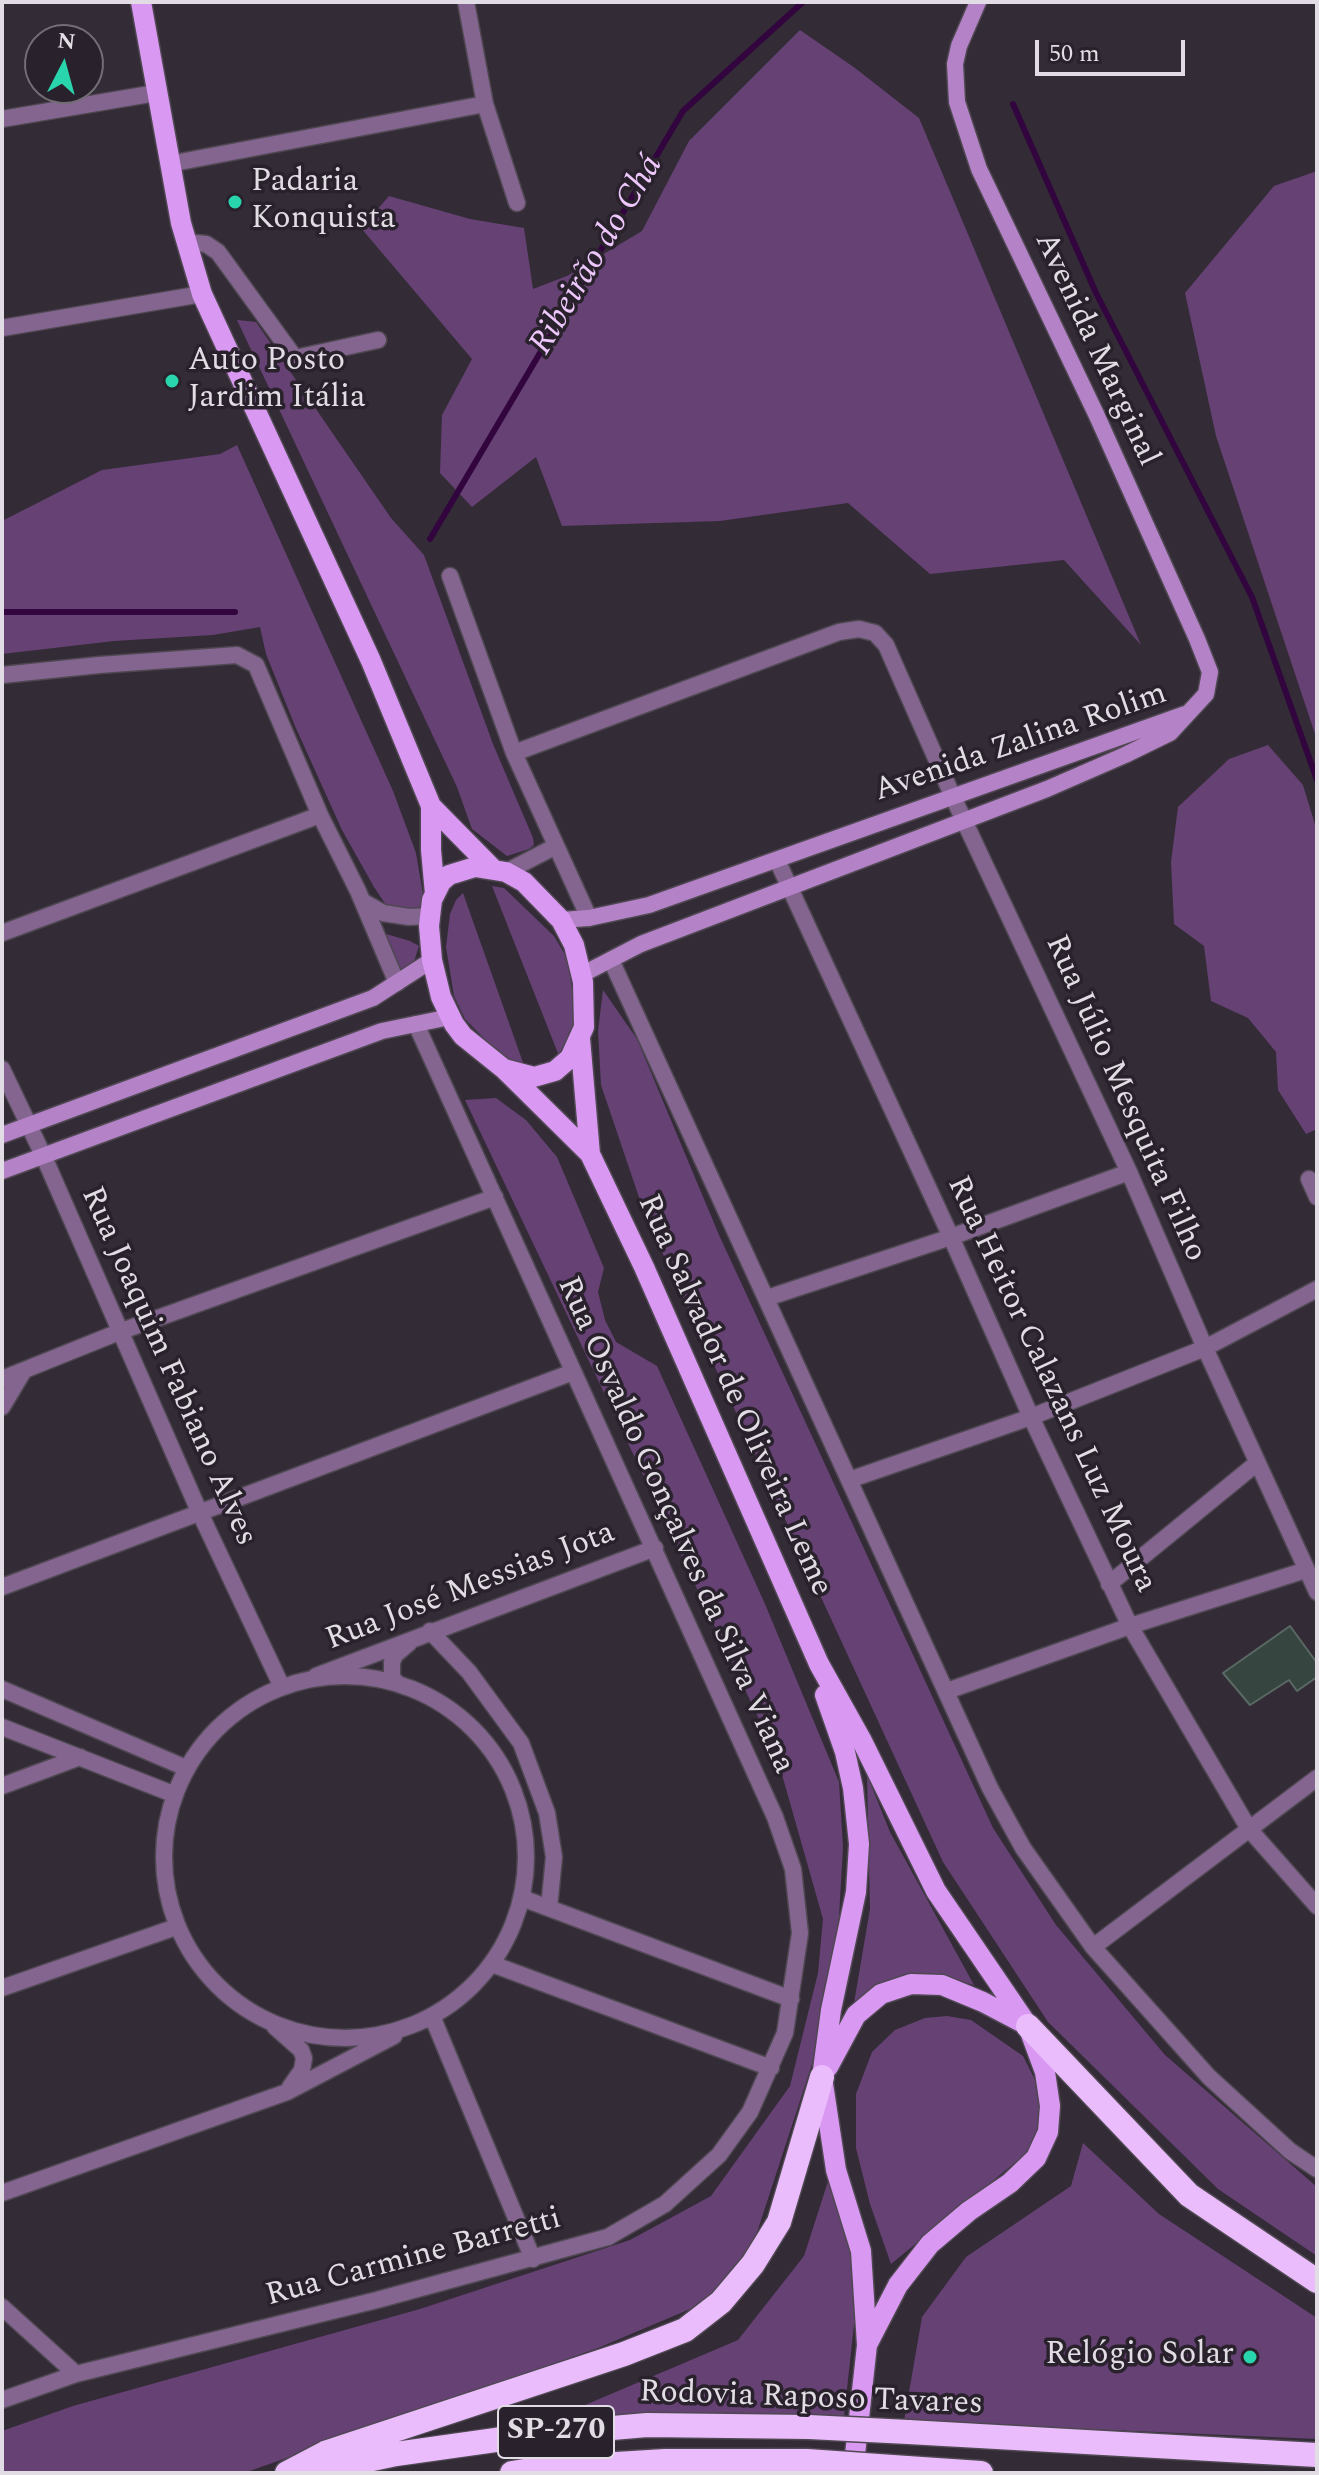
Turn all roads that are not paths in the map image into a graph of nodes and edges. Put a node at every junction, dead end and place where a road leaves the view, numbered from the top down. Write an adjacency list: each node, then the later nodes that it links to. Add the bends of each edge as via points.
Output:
1 (141, 2): 4 (main road)
2 (466, 2): 5 (street)
3 (978, 2): 15 (main road, Avenida Marginal, via 957,55 957,102 979,169 1206,662 1206,694)
4 (156, 93): 6 (street); 7 (main road)
5 (485, 104): 7 (street); 8 (street)
6 (2, 119)
7 (169, 164): 9 (main road)
8 (517, 203)
9 (185, 242): 10 (main road); 12 (street, via 206,244 218,252 295,358)
10 (202, 294): 11 (street); 18 (main road, via 371,661)
11 (2, 328)
12 (378, 340)
13 (450, 576): 16 (street)
14 (2, 675): 19 (street, via 237,655 256,665)
15 (1189, 713): 17 (main road, Avenida Zalina Rolim); 20 (main road, Avenida Zalina Rolim, via 1170,733 1125,755)
16 (514, 753): 17 (street, Rua Júlio Mesquita Filho, via 859,629 875,633 886,645); 21 (street)
17 (953, 797): 20 (street, Rua Júlio Mesquita Filho); 22 (main road, Avenida Zalina Rolim)
18 (431, 806): 23 (main road); 25 (main road)
19 (320, 815): 26 (street); 30 (street)
20 (966, 820): 24 (main road, Avenida Zalina Rolim); 45 (street, Rua Júlio Mesquita Filho)
21 (556, 846): 23 (street); 28 (street)
22 (777, 860): 24 (street, Rua Heitor Calazans Luz Moura); 28 (main road, Avenida Zalina Rolim, via 649,905)
23 (499, 870): 25 (main road, via 458,871 441,882); 29 (main road, via 524,882)
24 (789, 887): 32 (main road, Avenida Zalina Rolim); 49 (street, Rua Heitor Calazans Luz Moura)
25 (435, 894): 27 (main road)
26 (362, 901): 27 (street, via 383,913); 34 (street)
27 (430, 916): 31 (main road)
28 (589, 918): 29 (main road, Avenida Zalina Rolim)
29 (561, 920): 33 (main road)
30 (2, 933)
31 (432, 960): 34 (main road); 35 (main road)
32 (611, 960): 33 (main road, Avenida Zalina Rolim); 51 (street)
33 (581, 975): 37 (main road)
34 (397, 983): 40 (main road, via 373,998)
35 (450, 1017): 36 (main road); 39 (main road, via 463,1036)
36 (416, 1024): 43 (main road, via 382,1031); 47 (street, Rua Osvaldo Gonçalves da Silva Viana)
37 (580, 1038): 39 (main road, via 570,1058 555,1071 534,1077); 42 (main road)
38 (2, 1069): 40 (street, Rua Joaquim Fabiano Alves)
39 (504, 1069): 42 (main road)
40 (28, 1125): 41 (main road); 43 (street, Rua Joaquim Fabiano Alves)
41 (2, 1135)
42 (590, 1154): 69 (main road, Rua Salvador de Oliveira Leme)
43 (44, 1157): 44 (main road); 52 (street, Rua Joaquim Fabiano Alves)
44 (2, 1171)
45 (1129, 1172): 49 (street); 53 (street, Rua Júlio Mesquita Filho)
46 (1309, 1179): 48 (street)
47 (495, 1197): 52 (street); 55 (street, Rua Osvaldo Gonçalves da Silva Viana)
48 (1317, 1197)
49 (951, 1237): 51 (street); 58 (street, Rua Heitor Calazans Luz Moura)
50 (1317, 1289): 53 (street)
51 (767, 1298): 60 (street)
52 (119, 1332): 54 (street); 61 (street, Rua Joaquim Fabiano Alves)
53 (1205, 1348): 58 (street); 59 (street, Rua Júlio Mesquita Filho)
54 (23, 1372): 56 (street); 57 (street)
55 (573, 1372): 61 (street); 62 (street, Rua Osvaldo Gonçalves da Silva Viana)
56 (2, 1379)
57 (2, 1407)
58 (1031, 1417): 60 (street); 64 (street, Rua Heitor Calazans Luz Moura)
59 (1257, 1463): 63 (street, Rua Júlio Mesquita Filho); 64 (street)
60 (849, 1480): 74 (street)
61 (199, 1511): 65 (street); 72 (street, Rua Joaquim Fabiano Alves)
62 (655, 1548): 68 (street, Rua José Messias Jota); 89 (street, Rua Osvaldo Gonçalves da Silva Viana, via 775,1817 793,1869 800,1933)
63 (1306, 1570): 66 (street, Rua Júlio Mesquita Filho); 67 (street)
64 (1109, 1584): 67 (street, Rua Heitor Calazans Luz Moura)
65 (2, 1587)
66 (1317, 1592)
67 (1130, 1626): 74 (street); 81 (street, Rua Heitor Calazans Luz Moura)
68 (425, 1633): 70 (street, Rua José Messias Jota); 71 (street, via 395,1655 391,1671); 84 (street, via 469,1672 521,1743 547,1813 554,1857)
69 (819, 1664): 92 (main road, via 936,1891); 94 (main road, via 848,1764 859,1844 856,1892)
70 (307, 1680): 71 (street); 72 (street)
71 (397, 1683): 82 (street, via 465,1721 511,1783 526,1846)
72 (282, 1687): 77 (street, via 227,1719)
73 (2, 1689): 77 (street)
74 (947, 1691): 86 (street, via 1023,1848)
75 (2, 1727): 76 (street)
76 (80, 1757): 79 (street); 80 (street)
77 (186, 1768): 80 (street)
78 (1317, 1778): 81 (street)
79 (2, 1786)
80 (173, 1794): 85 (street, via 162,1861)
81 (1249, 1829): 83 (street, Rua Heitor Calazans Luz Moura); 86 (street)
82 (522, 1898): 84 (street); 87 (street)
83 (1317, 1906)
84 (549, 1908): 89 (street)
85 (176, 1927): 88 (street); 91 (street, via 199,1967 232,2000)
86 (1093, 1947): 96 (street, via 1209,2077)
87 (492, 1964): 90 (street, via 465,1994); 93 (street)
88 (2, 1988)
89 (791, 1999): 93 (street, Rua Osvaldo Gonçalves da Silva Viana)
90 (432, 2016): 91 (street, via 364,2038 317,2036); 95 (street); 98 (street)
91 (265, 2019): 95 (street, via 304,2058)
92 (1028, 2026): 94 (main road, via 942,1985 911,1984 881,1994 856,2015); 99 (highway, via 1189,2195); 101 (main road, via 1045,2072 1050,2106 1048,2132 1036,2158 930,2244 898,2285)
93 (771, 2068): 98 (street, Rua Carmine Barretti, via 750,2112 719,2155 665,2204 608,2237)
94 (822, 2077): 101 (main road, via 836,2170 861,2251); 106 (highway, via 779,2222 721,2302 685,2330 325,2453)
95 (287, 2092): 97 (street)
96 (1317, 2169)
97 (2, 2193)
98 (533, 2259): 102 (street, Rua Carmine Barretti)
99 (1317, 2281)
100 (2, 2307): 102 (street)
101 (867, 2345): 108 (main road)
102 (76, 2374): 103 (street, Rua Carmine Barretti)
103 (2, 2400)
104 (1317, 2455): 107 (highway, Rodovia Raposo Tavares / SP-270, bridge, via 809,2427 647,2425 396,2454)
105 (525, 2472): 109 (highway, Rodovia Raposo Tavares / SP-270, bridge, via 665,2461 807,2461)
106 (287, 2473)
107 (307, 2473)
108 (853, 2473)
109 (967, 2473): 110 (highway, Rodovia Raposo Tavares / SP-270)
110 (981, 2473)

